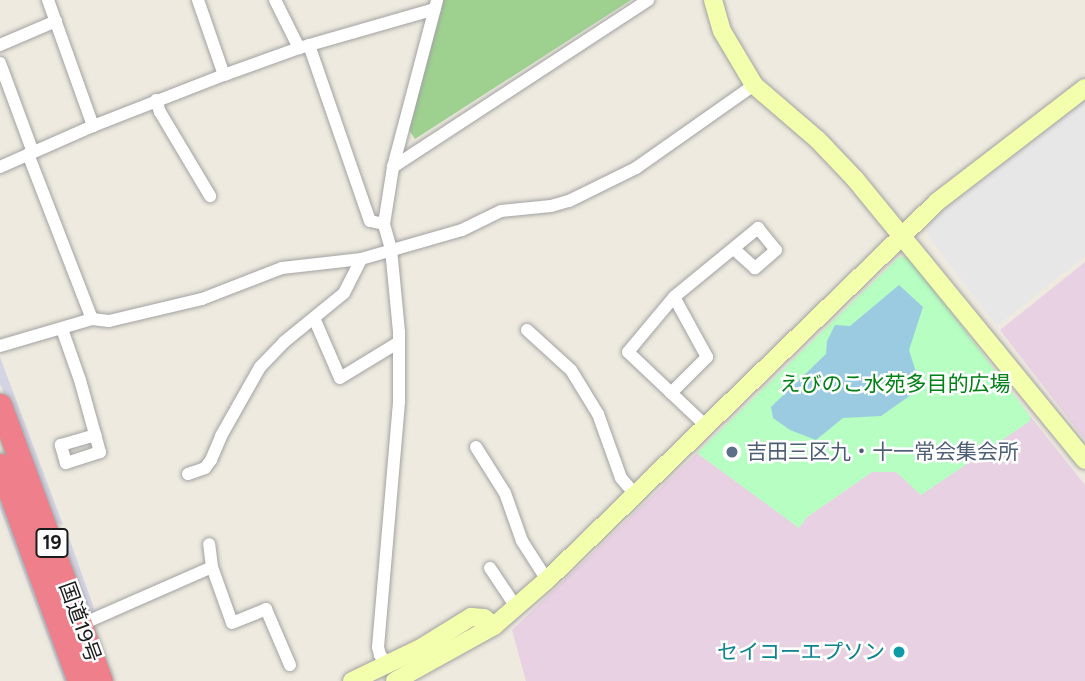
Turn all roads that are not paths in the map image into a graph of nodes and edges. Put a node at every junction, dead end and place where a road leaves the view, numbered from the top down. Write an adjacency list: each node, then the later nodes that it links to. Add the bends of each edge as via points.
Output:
1 (48, 0): 7 (street)
2 (198, 0): 11 (street)
3 (275, 0): 9 (street)
4 (648, 0): 18 (street)
5 (713, 0): 12 (street, via 722,31)
6 (436, 4): 9 (street); 18 (street)
7 (56, 21): 8 (street); 15 (street)
8 (0, 45)
9 (304, 47): 11 (street); 20 (street, via 370,221)
10 (0, 63): 16 (street)
11 (224, 75): 14 (street)
12 (754, 85): 21 (street, via 818,141); 23 (street, via 636,167 569,201 501,211 462,230)
13 (1085, 88): 21 (street, via 937,202)
14 (156, 100): 15 (street); 19 (street)
15 (93, 126): 16 (street)
16 (30, 153): 17 (street); 27 (street)
17 (0, 167)
18 (393, 167): 20 (street)
19 (210, 196)
20 (384, 224): 23 (street)
21 (901, 236): 34 (street); 37 (street)
22 (734, 249): 25 (street)
23 (391, 250): 24 (street); 30 (street)
24 (361, 258): 26 (street, via 344,293); 27 (street, via 282,268 202,299 109,321)
25 (674, 297): 32 (street, via 706,357); 32 (street, via 628,352)
26 (314, 318): 30 (street, via 340,377); 39 (street, via 260,367 211,460 205,468)
27 (92, 319): 28 (street)
28 (62, 329): 31 (street); 35 (street)
29 (527, 330): 40 (street, via 571,370 598,414 621,478)
30 (399, 342): 49 (street, via 399,400 378,647)
31 (0, 346)
32 (671, 393): 34 (street)
33 (0, 405): 46 (highway, 国道19号 / 19)
34 (705, 425): 40 (street)
35 (96, 435)
36 (477, 447): 44 (street, via 505,493 522,541)
37 (1085, 460)
38 (0, 465): 51 (highway, 国道19号 / 19)
39 (188, 474)
40 (635, 494): 44 (street)
41 (209, 544): 42 (street)
42 (212, 567): 46 (street); 50 (street, via 232,624 266,609)
43 (490, 568): 45 (street)
44 (547, 580): 45 (street)
45 (516, 607): 47 (street)
46 (80, 625): 52 (highway, 国道19号 / 19)
47 (494, 626): 48 (street); 49 (street, via 484,618 471,617)
48 (457, 649): 54 (street); 55 (street, via 441,671)
49 (387, 663): 53 (street)
50 (290, 665)
51 (79, 681)
52 (101, 681)
53 (352, 681)
54 (395, 681)
55 (422, 681)

